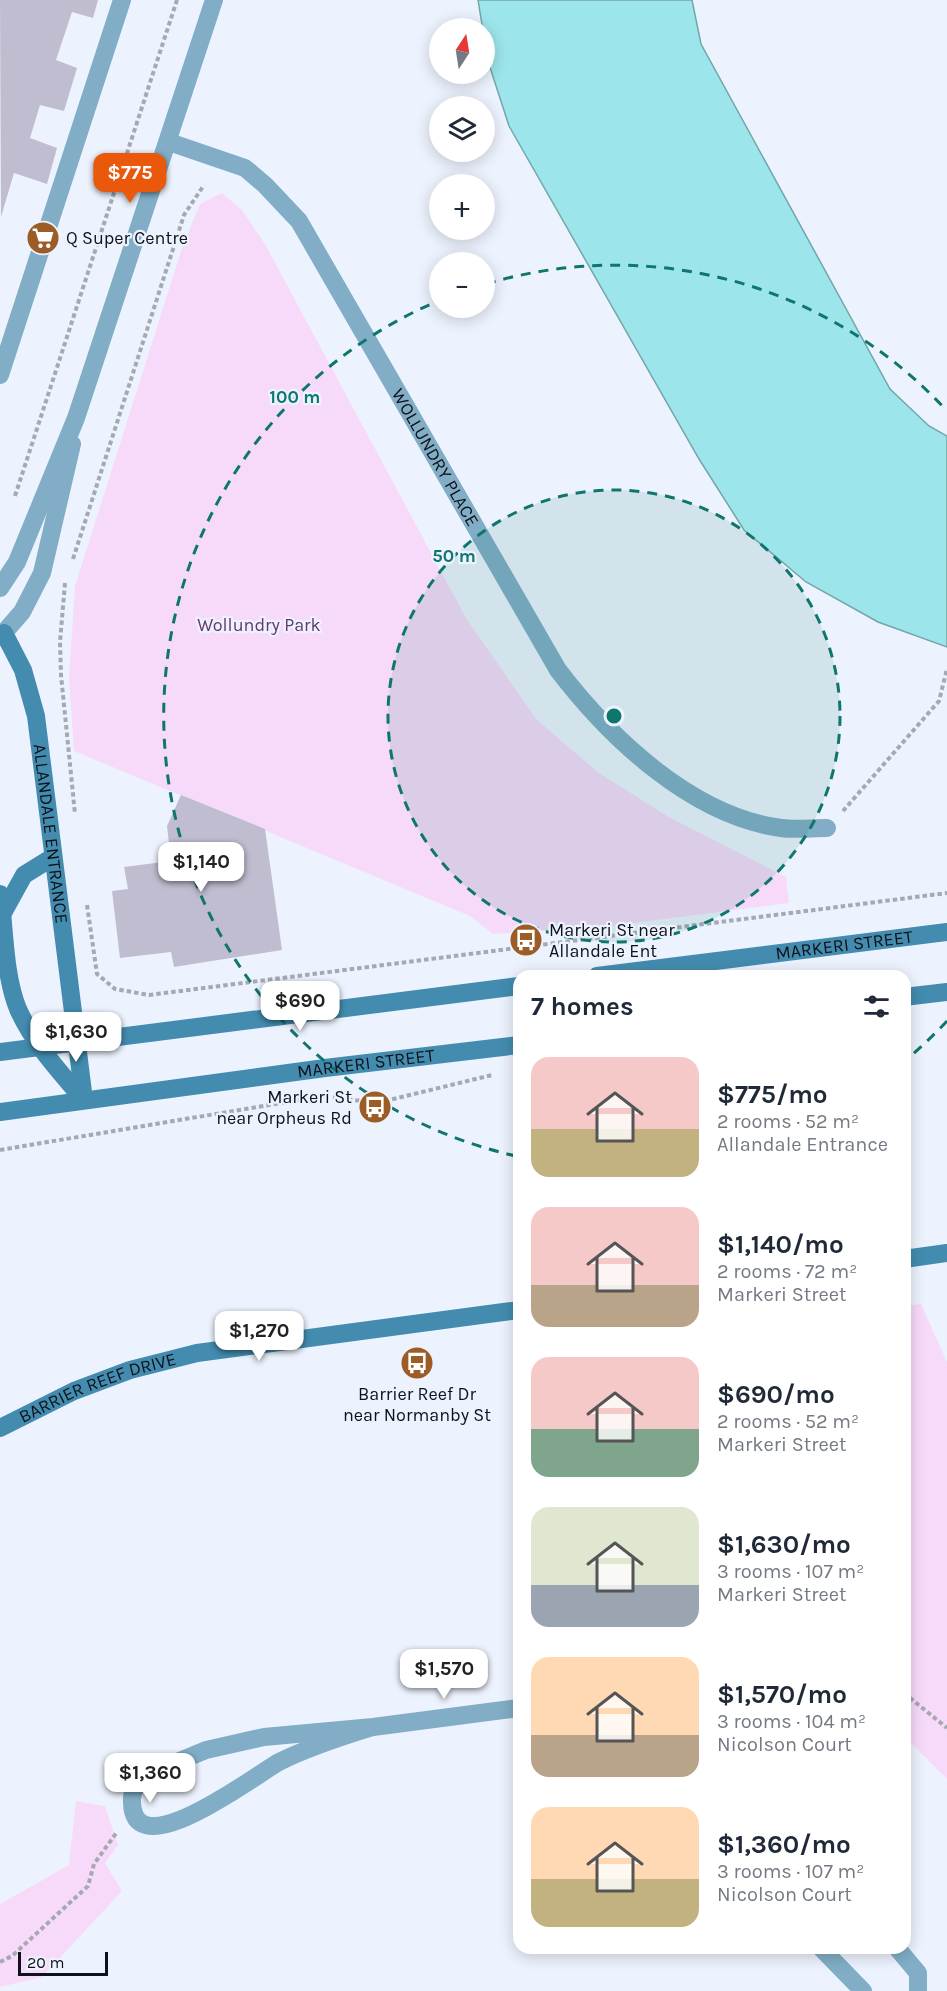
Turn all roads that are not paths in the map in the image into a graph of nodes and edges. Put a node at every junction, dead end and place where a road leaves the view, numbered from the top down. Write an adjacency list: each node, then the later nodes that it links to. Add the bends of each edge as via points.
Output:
1 (123, 0): 4 (street)
2 (214, 0): 3 (street, ALLANDALE ENTRANCE)
3 (169, 142): 5 (street, ALLANDALE ENTRANCE); 8 (street, WOLLUNDRY PLACE, via 245,168 298,221 558,670 590,711 625,745 708,802 734,815 781,828)
4 (0, 375)
5 (76, 418): 6 (street, ALLANDALE ENTRANCE, via 17,562); 7 (street, ALLANDALE ENTRANCE, via 44,566 27,603)
6 (0, 588)
7 (1, 632): 9 (main road, ALLANDALE ENTRANCE, via 23,670 33,700)
8 (827, 828)
9 (53, 857): 11 (main road, via 24,875); 19 (main road, ALLANDALE ENTRANCE)
10 (0, 894): 11 (main road)
11 (3, 914): 13 (main road)
12 (947, 932): 14 (main road, MARKERI STREET)
13 (7, 953): 15 (main road); 21 (main road, via 12,990)
14 (645, 970)
15 (0, 978)
16 (513, 987): 19 (main road)
17 (947, 992): 18 (main road)
18 (911, 997)
19 (77, 1042): 21 (main road); 23 (main road, ALLANDALE ENTRANCE)
20 (513, 1046): 23 (main road, MARKERI STREET)
21 (41, 1047): 22 (main road); 23 (main road)
22 (0, 1052)
23 (84, 1100): 24 (main road, MARKERI STREET)
24 (0, 1112)
25 (947, 1253): 26 (main road)
26 (911, 1258)
27 (513, 1311): 28 (main road, BARRIER REEF DRIVE, via 197,1353 130,1370 74,1391)
28 (0, 1428)
29 (513, 1709): 30 (street)
30 (373, 1727): 30 (street, via 312,1746 208,1808 167,1825 152,1827 141,1823 133,1809 133,1792 146,1775 206,1749 264,1737)
31 (827, 1954): 33 (street)
32 (902, 1954): 34 (street, via 918,1973)
33 (863, 1991)
34 (918, 1991)

